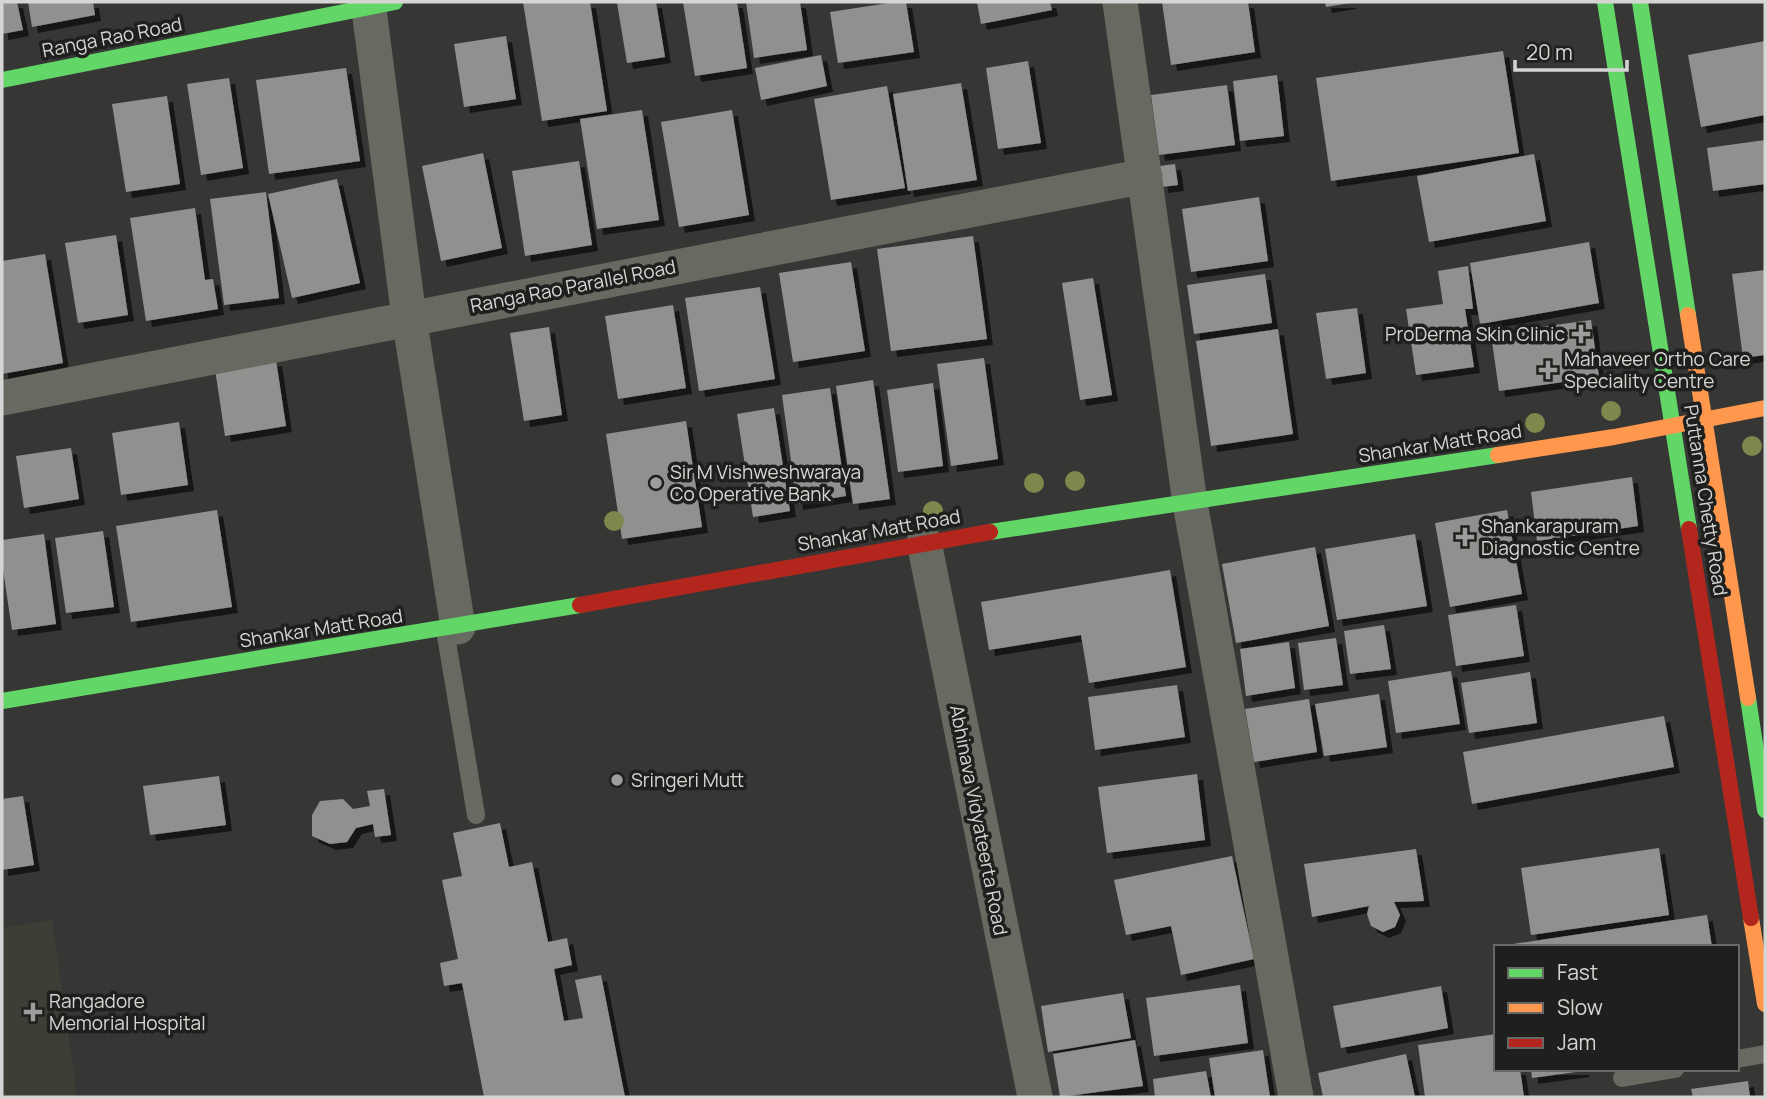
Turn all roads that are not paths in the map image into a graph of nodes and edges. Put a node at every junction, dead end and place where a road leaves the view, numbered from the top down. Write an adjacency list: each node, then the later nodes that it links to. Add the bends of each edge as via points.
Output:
1 (1120, 2): 6 (street)
2 (1605, 2): 11 (street, Puttanna Chetty Road)
3 (1640, 2): 10 (street, Puttanna Chetty Road)
4 (378, 4): 5 (street, Ranga Rao Road); 7 (street)
5 (2, 80)
6 (1144, 176): 7 (street, Ranga Rao Parallel Road); 12 (street)
7 (409, 317): 8 (street, Ranga Rao Parallel Road); 14 (street)
8 (2, 398)
9 (1765, 408): 10 (street, Shankar Matt Road)
10 (1706, 419): 11 (street, Shankar Matt Road); 16 (street, Puttanna Chetty Road)
11 (1673, 426): 12 (street, Shankar Matt Road); 18 (street, Puttanna Chetty Road)
12 (1190, 503): 13 (street, Shankar Matt Road); 24 (street)
13 (923, 542): 14 (street, Shankar Matt Road); 23 (street, Abhinava Vidyateerta Road)
14 (451, 629): 15 (street, Shankar Matt Road); 17 (lane)
15 (2, 701)
16 (1765, 810)
17 (475, 815)
18 (1765, 1004)
19 (1765, 1054): 20 (lane)
20 (1739, 1059)
21 (1663, 1071): 22 (lane)
22 (1622, 1078)
23 (1035, 1097)
24 (1296, 1097)

